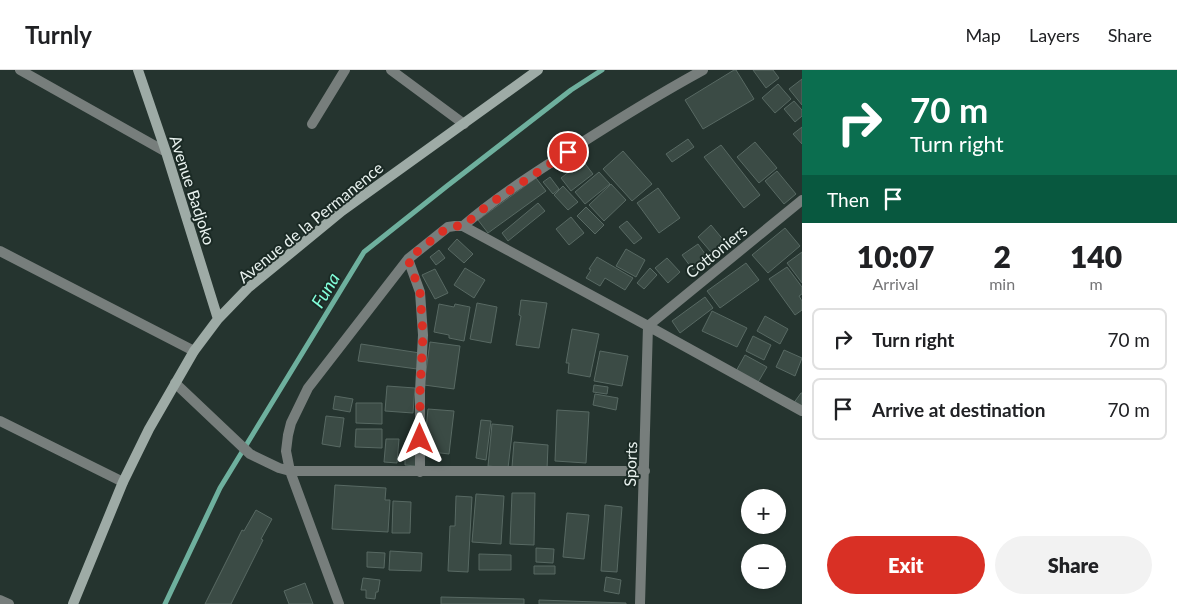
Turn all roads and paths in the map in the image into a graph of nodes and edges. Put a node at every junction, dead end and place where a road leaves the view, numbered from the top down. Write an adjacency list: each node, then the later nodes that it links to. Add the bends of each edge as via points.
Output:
1 (20, 70): 9 (street)
2 (138, 70): 9 (street, Avenue Badjoko)
3 (345, 70): 7 (street)
4 (391, 70): 8 (street)
5 (538, 70): 8 (street, Avenue de la Permanence)
6 (702, 70): 11 (street, via 538,170)
7 (312, 124)
8 (464, 124): 14 (street, Avenue de la Permanence, via 342,211 256,282)
9 (166, 152): 14 (street, Avenue Badjoko)
10 (802, 200): 15 (street, Cottoniers)
11 (463, 226): 13 (street, via 448,227); 15 (street)
12 (0, 251): 16 (street)
13 (408, 259): 20 (street, via 308,388 288,435 286,451); 21 (street, via 420,292 423,335)
14 (218, 319): 16 (street, Avenue de la Permanence)
15 (648, 326): 18 (street); 22 (street, Sports)
16 (194, 351): 17 (street, Avenue de la Permanence)
17 (175, 383): 20 (street, via 250,454); 23 (street, Avenue de la Permanence)
18 (802, 411)
19 (0, 420): 23 (street)
20 (290, 471): 21 (street); 27 (street)
21 (420, 472): 22 (street)
22 (645, 472): 28 (street, Sports)
23 (123, 482): 26 (street, Avenue de la Permanence)
24 (0, 600): 25 (street)
25 (9, 604)
26 (73, 604)
27 (339, 604)
28 (640, 604)

